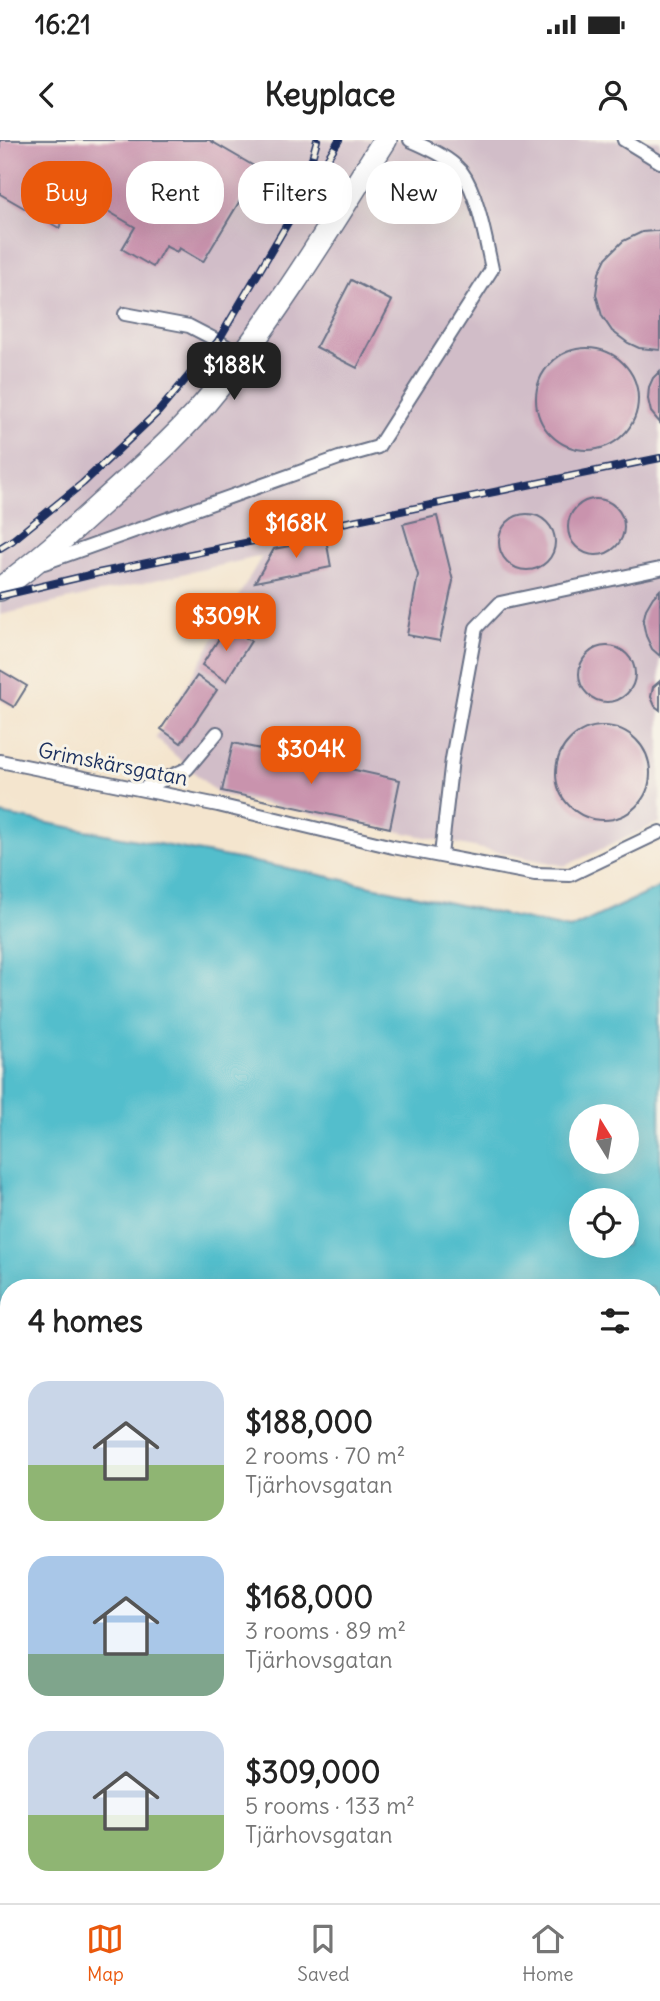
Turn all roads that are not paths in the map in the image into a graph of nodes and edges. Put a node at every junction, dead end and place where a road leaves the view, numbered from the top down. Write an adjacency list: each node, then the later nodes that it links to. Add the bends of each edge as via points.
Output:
1 (385, 140): 6 (street)
2 (410, 140): 8 (lane, via 453,164 466,180 492,269 378,447)
3 (624, 140): 4 (lane)
4 (660, 162)
5 (125, 314): 6 (lane, via 190,326)
6 (242, 357): 7 (street, via 180,432)
7 (104, 502): 8 (street); 10 (street)
8 (30, 567): 11 (street)
9 (660, 569): 16 (lane, via 500,603 475,628)
10 (0, 570)
11 (0, 589)
12 (217, 733): 14 (lane, via 187,769)
13 (0, 761): 14 (lane, Grimskärsgatan)
14 (141, 789): 16 (lane, Grimskärsgatan)
15 (660, 832): 16 (lane, Grimskärsgatan, via 570,875 535,874)
16 (441, 855)

